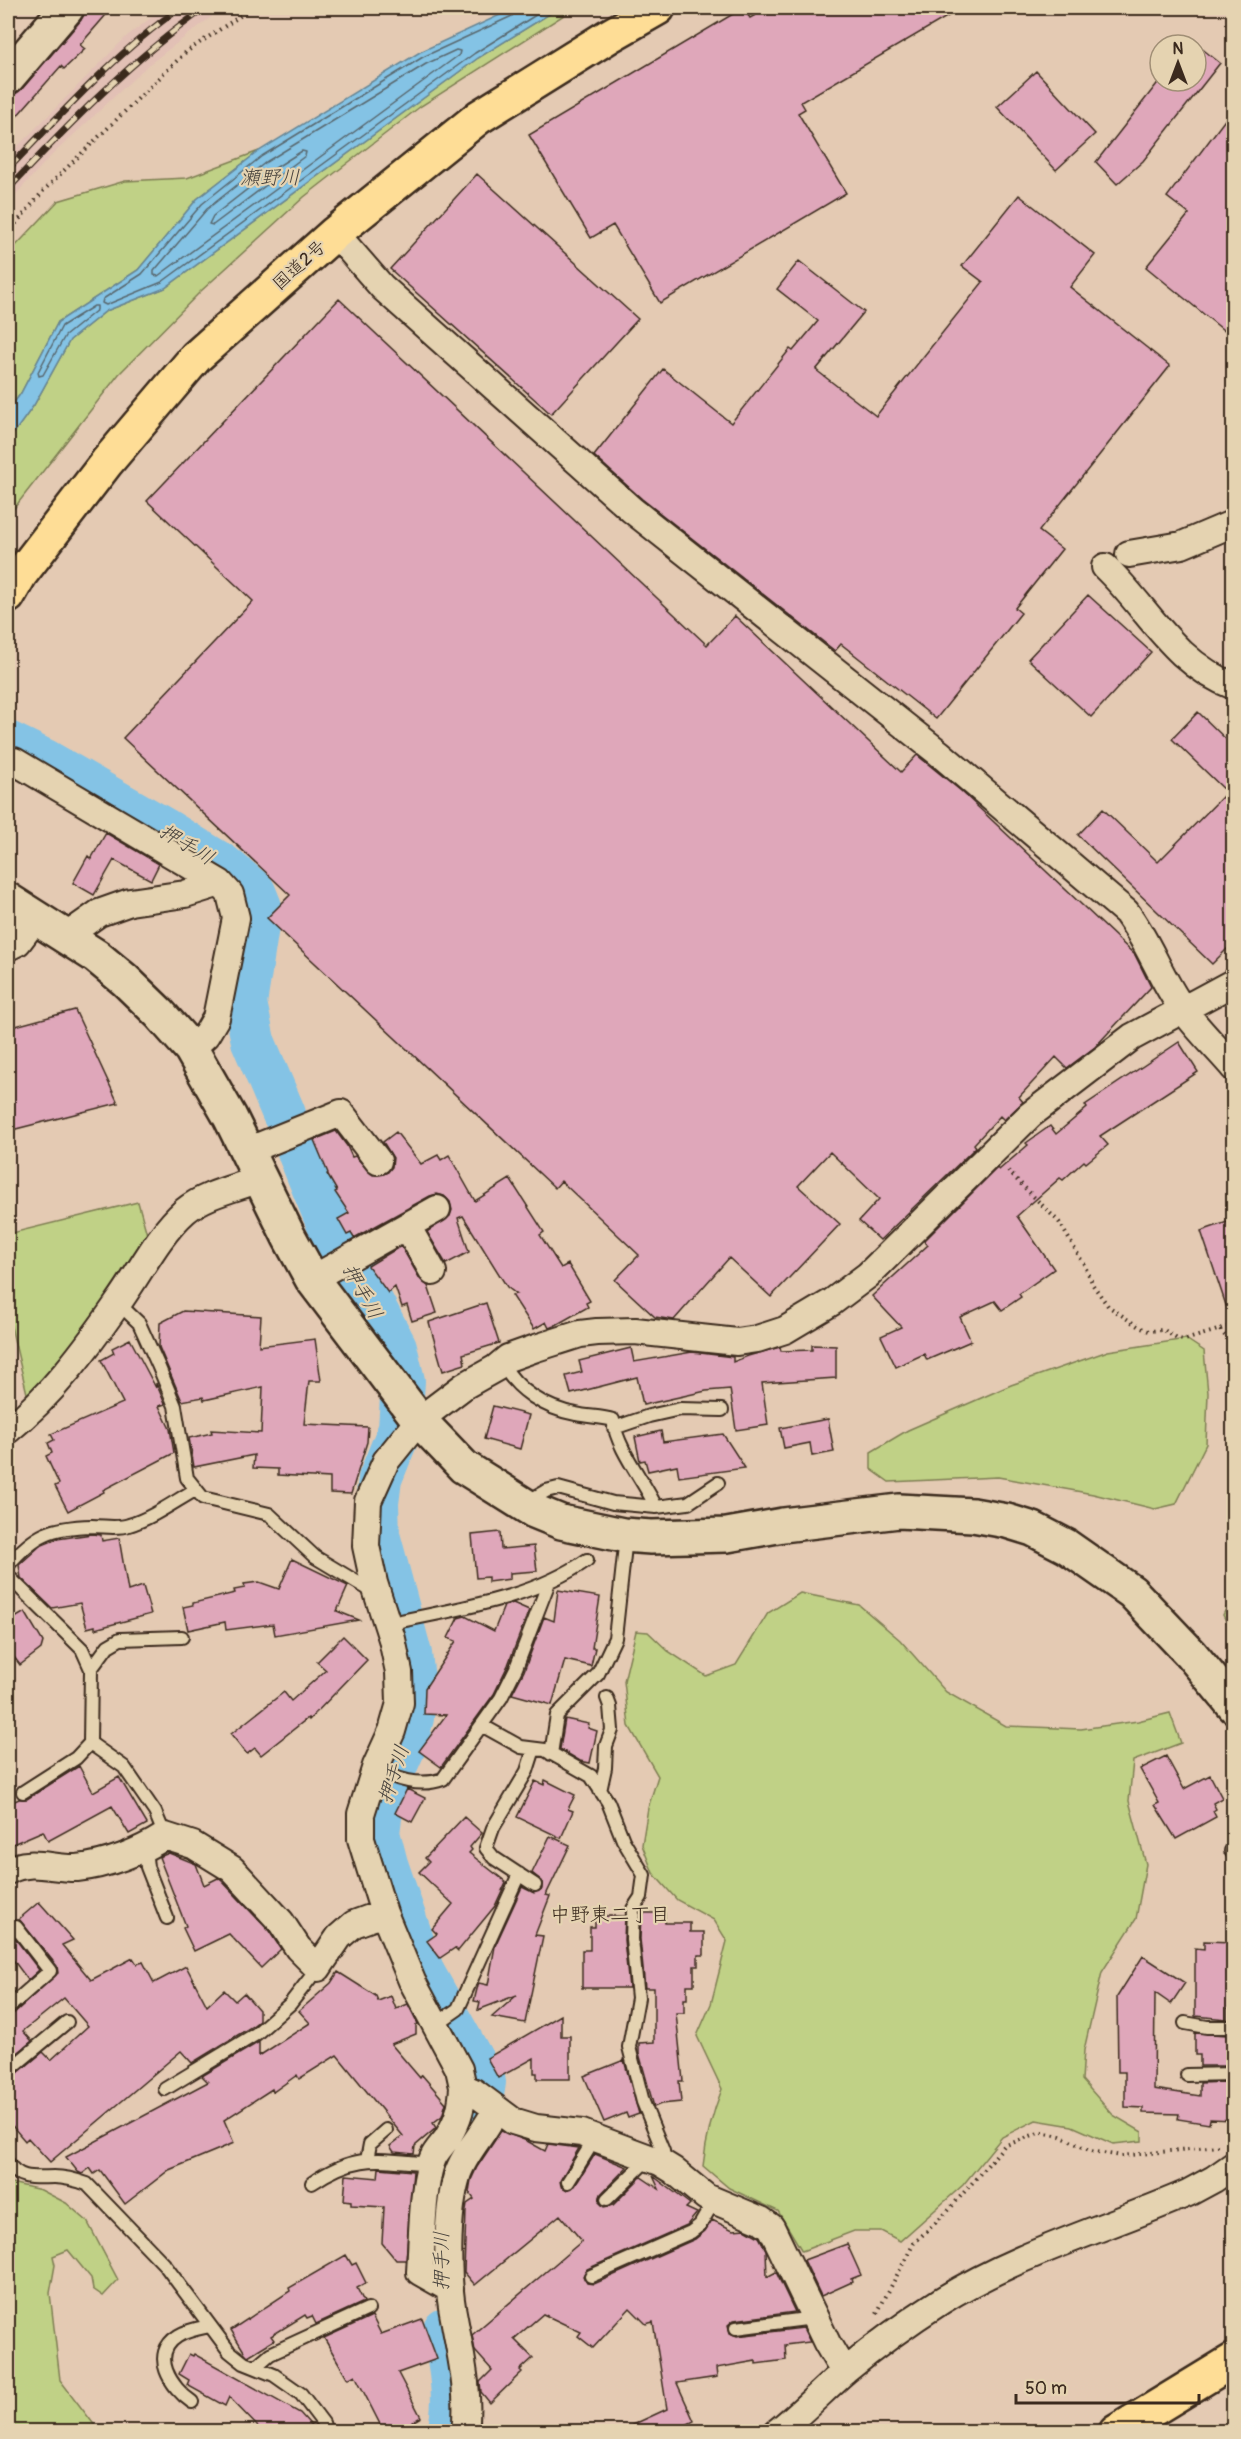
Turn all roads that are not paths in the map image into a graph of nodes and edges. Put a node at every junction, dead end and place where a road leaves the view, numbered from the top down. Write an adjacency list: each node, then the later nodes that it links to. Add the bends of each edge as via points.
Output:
1 (67, 8): 3 (street)
2 (658, 8): 4 (highway, 国道2号, via 479,117)
3 (8, 77)
4 (335, 233): 8 (highway, 国道2号, via 196,357 107,462); 17 (street, via 382,287 632,510 939,753 1126,912 1139,928 1154,963)
5 (1233, 523): 6 (street, via 1182,545)
6 (1129, 555)
7 (1105, 567): 9 (street, via 1128,588 1176,650 1192,664)
8 (8, 596)
9 (1233, 686)
10 (14, 760): 11 (street)
11 (220, 883): 14 (street, via 185,894 130,902 99,913); 18 (street, via 230,894 236,918 216,1018)
12 (8, 900): 13 (street)
13 (36, 918): 14 (street); 15 (street, via 18,942)
14 (65, 937): 18 (street, via 126,980)
15 (8, 947)
16 (1233, 982): 17 (street)
17 (1182, 1008): 19 (street); 27 (street, via 1122,1044 1030,1115 868,1275 785,1330 737,1342 635,1330 597,1332 536,1348)
18 (191, 1049): 21 (street)
19 (1233, 1068)
20 (378, 1161): 21 (street, via 341,1113)
21 (254, 1165): 25 (street); 26 (street, via 186,1211 165,1233)
22 (437, 1209): 23 (street)
23 (407, 1226): 24 (street); 25 (street)
24 (433, 1272)
25 (312, 1279): 29 (street)
26 (118, 1303): 31 (street, via 68,1370); 33 (lane, via 139,1323 176,1406 187,1478)
27 (502, 1363): 29 (street); 30 (lane, via 510,1378 544,1405 613,1420)
28 (722, 1410): 30 (lane, via 680,1409)
29 (419, 1420): 34 (street, via 464,1467); 41 (street, via 386,1461 368,1501 366,1546)
30 (614, 1428): 35 (lane)
31 (8, 1430)
32 (718, 1483): 35 (lane, via 688,1503)
33 (195, 1490): 38 (lane, via 129,1525 47,1532 34,1539); 41 (lane, via 203,1498 269,1514 315,1557)
34 (522, 1505): 35 (lane, via 558,1488 613,1503); 36 (street, via 561,1522)
35 (656, 1507)
36 (626, 1535): 46 (street, via 727,1535 899,1511 939,1511 1007,1521 1066,1546 1132,1592 1191,1654); 50 (lane, via 615,1638 598,1674 557,1715)
37 (587, 1560): 40 (lane)
38 (8, 1565)
39 (8, 1576): 44 (lane, via 82,1649)
40 (549, 1582): 42 (lane, via 478,1604); 47 (lane, via 516,1668)
41 (378, 1595): 42 (street)
42 (387, 1624): 51 (street, via 399,1672 400,1702)
43 (182, 1636): 44 (lane, via 120,1639 108,1646)
44 (91, 1668): 48 (lane)
45 (607, 1698): 52 (lane, via 612,1730)
46 (1233, 1706)
47 (483, 1726): 49 (lane, via 521,1748); 51 (lane, via 443,1779 432,1784 404,1780)
48 (90, 1743): 53 (lane, via 76,1758); 54 (lane, via 124,1767 155,1812)
49 (534, 1749): 50 (lane); 56 (lane, via 486,1848)
50 (551, 1754): 52 (lane, via 591,1776)
51 (376, 1766): 58 (street, via 361,1814 361,1839)
52 (600, 1791): 77 (lane, via 644,1875 641,1897 633,1909 638,1998 629,2047 637,2082 663,2151)
53 (23, 1792)
54 (155, 1842): 55 (street, via 77,1868 17,1864); 59 (lane, via 147,1867); 61 (street, via 193,1845 232,1869)
55 (8, 1871)
56 (519, 1874): 57 (lane); 65 (lane, via 458,2008)
57 (535, 1886)
58 (384, 1913): 61 (street, via 354,1924 339,1937); 65 (street)
59 (167, 1918)
60 (16, 1927): 62 (lane, via 50,1971)
61 (318, 1968): 71 (lane, via 290,2004 256,2034)
62 (8, 2008)
63 (68, 2022): 67 (lane)
64 (1185, 2023): 66 (lane)
65 (435, 2025): 70 (street, via 459,2069)
66 (1233, 2027)
67 (8, 2071)
68 (1187, 2074): 69 (lane)
69 (1233, 2074)
70 (463, 2087): 72 (street); 79 (street, via 461,2110)
71 (165, 2089)
72 (496, 2109): 74 (street, via 513,2121 536,2128); 85 (street, via 457,2175 449,2226)
73 (386, 2130): 76 (lane, via 370,2144)
74 (596, 2137): 77 (street); 80 (lane)
75 (1230, 2156): 94 (street, via 1214,2179 1168,2202 1012,2262 940,2302)
76 (368, 2160): 79 (lane); 81 (lane, via 348,2162)
77 (657, 2162): 82 (lane); 83 (street)
78 (8, 2163): 88 (lane, via 28,2179 63,2178 87,2184 164,2264)
79 (432, 2164): 85 (street, via 420,2272)
80 (568, 2182)
81 (312, 2183)
82 (607, 2199)
83 (714, 2201): 84 (lane, via 700,2225 691,2232); 87 (street, via 771,2227)
84 (591, 2276)
85 (449, 2289): 98 (street, via 465,2372)
86 (368, 2309): 92 (lane, via 270,2354)
87 (814, 2318): 89 (lane); 94 (street)
88 (210, 2326): 92 (lane, via 229,2351); 95 (lane, via 177,2336 165,2353 172,2385)
89 (736, 2328)
90 (1233, 2354): 96 (highway)
91 (1233, 2361): 96 (highway)
92 (255, 2367): 97 (lane, via 274,2374 301,2394)
93 (1233, 2367): 96 (highway)
94 (844, 2373): 99 (street)
95 (192, 2402)
96 (1151, 2410): 100 (highway)
97 (326, 2432)
98 (465, 2432)
99 (777, 2432)
100 (1116, 2432)

